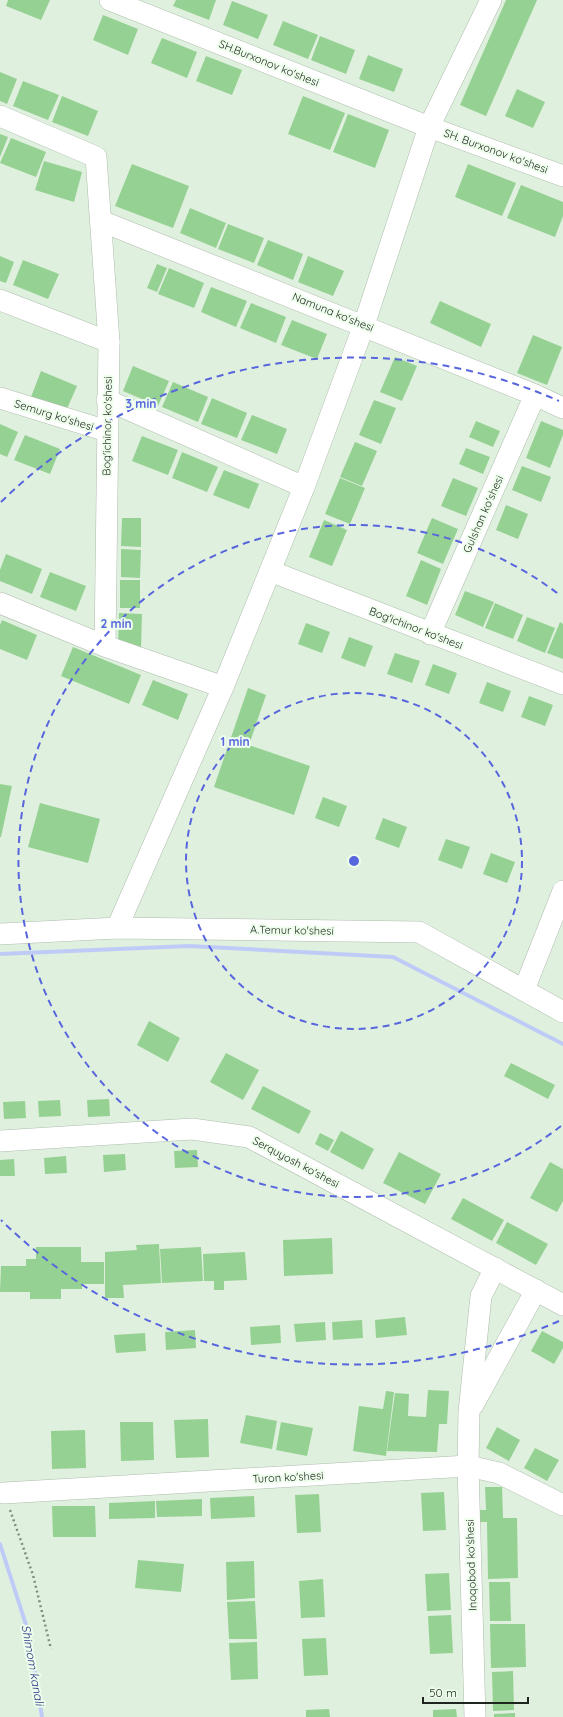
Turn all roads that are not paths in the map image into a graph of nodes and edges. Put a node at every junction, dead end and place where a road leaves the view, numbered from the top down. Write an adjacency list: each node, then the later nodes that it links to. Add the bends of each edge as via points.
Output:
1 (110, 0): 4 (street, SH.Burxonov ko'shesi)
2 (491, 0): 4 (street)
3 (0, 116): 6 (street, Bog'ichinor ko'shesi, via 96,157)
4 (429, 127): 5 (street, SH. Burxonov ko'shesi); 8 (street)
5 (563, 176)
6 (101, 221): 8 (street, Namuna ko'shesi); 9 (street, Bog'ichinor ko'shesi)
7 (0, 300): 9 (street)
8 (364, 325): 10 (street, Namuna ko'shesi); 15 (street)
9 (109, 342): 12 (street, Bog'ichinor ko'shesi)
10 (535, 395): 13 (street, Namuna ko'shesi); 18 (street, Gulshan ko'shesi)
11 (0, 398): 14 (street, Semurg ko'shesi)
12 (107, 400): 14 (street, Bog'ichinor ko'shesi); 15 (street)
13 (563, 408)
14 (108, 431): 19 (street, Bog'ichinor ko'shesi)
15 (304, 487): 16 (street)
16 (270, 571): 18 (street, Bog'ichinor ko'shesi); 21 (street)
17 (0, 603): 19 (street)
18 (430, 634): 20 (street, Bog'ichinor ko'shesi)
19 (104, 646): 21 (street)
20 (563, 684)
21 (223, 687): 23 (street)
22 (563, 891): 25 (street)
23 (117, 928): 24 (street, A.Temur ko'shesi); 25 (street, A.Temur ko'shesi, via 419,932)
24 (0, 934)
25 (524, 990): 26 (street, A.Temur ko'shesi)
26 (563, 1012)
27 (0, 1140): 28 (street, Serquyosh ko'shesi, via 192,1129 249,1137)
28 (495, 1268): 29 (street, Serquyosh ko'shesi); 31 (street, Inoqobod ko'shesi, via 481,1296)
29 (536, 1290): 30 (street, Serquyosh ko'shesi); 31 (street)
30 (563, 1305)
31 (469, 1412): 32 (street, Inoqobod ko'shesi)
32 (468, 1466): 33 (street, Turon ko'shesi); 34 (street, Turon ko'shesi, via 499,1473); 35 (street, Inoqobod ko'shesi)
33 (4, 1493)
34 (563, 1505)
35 (475, 1717)

